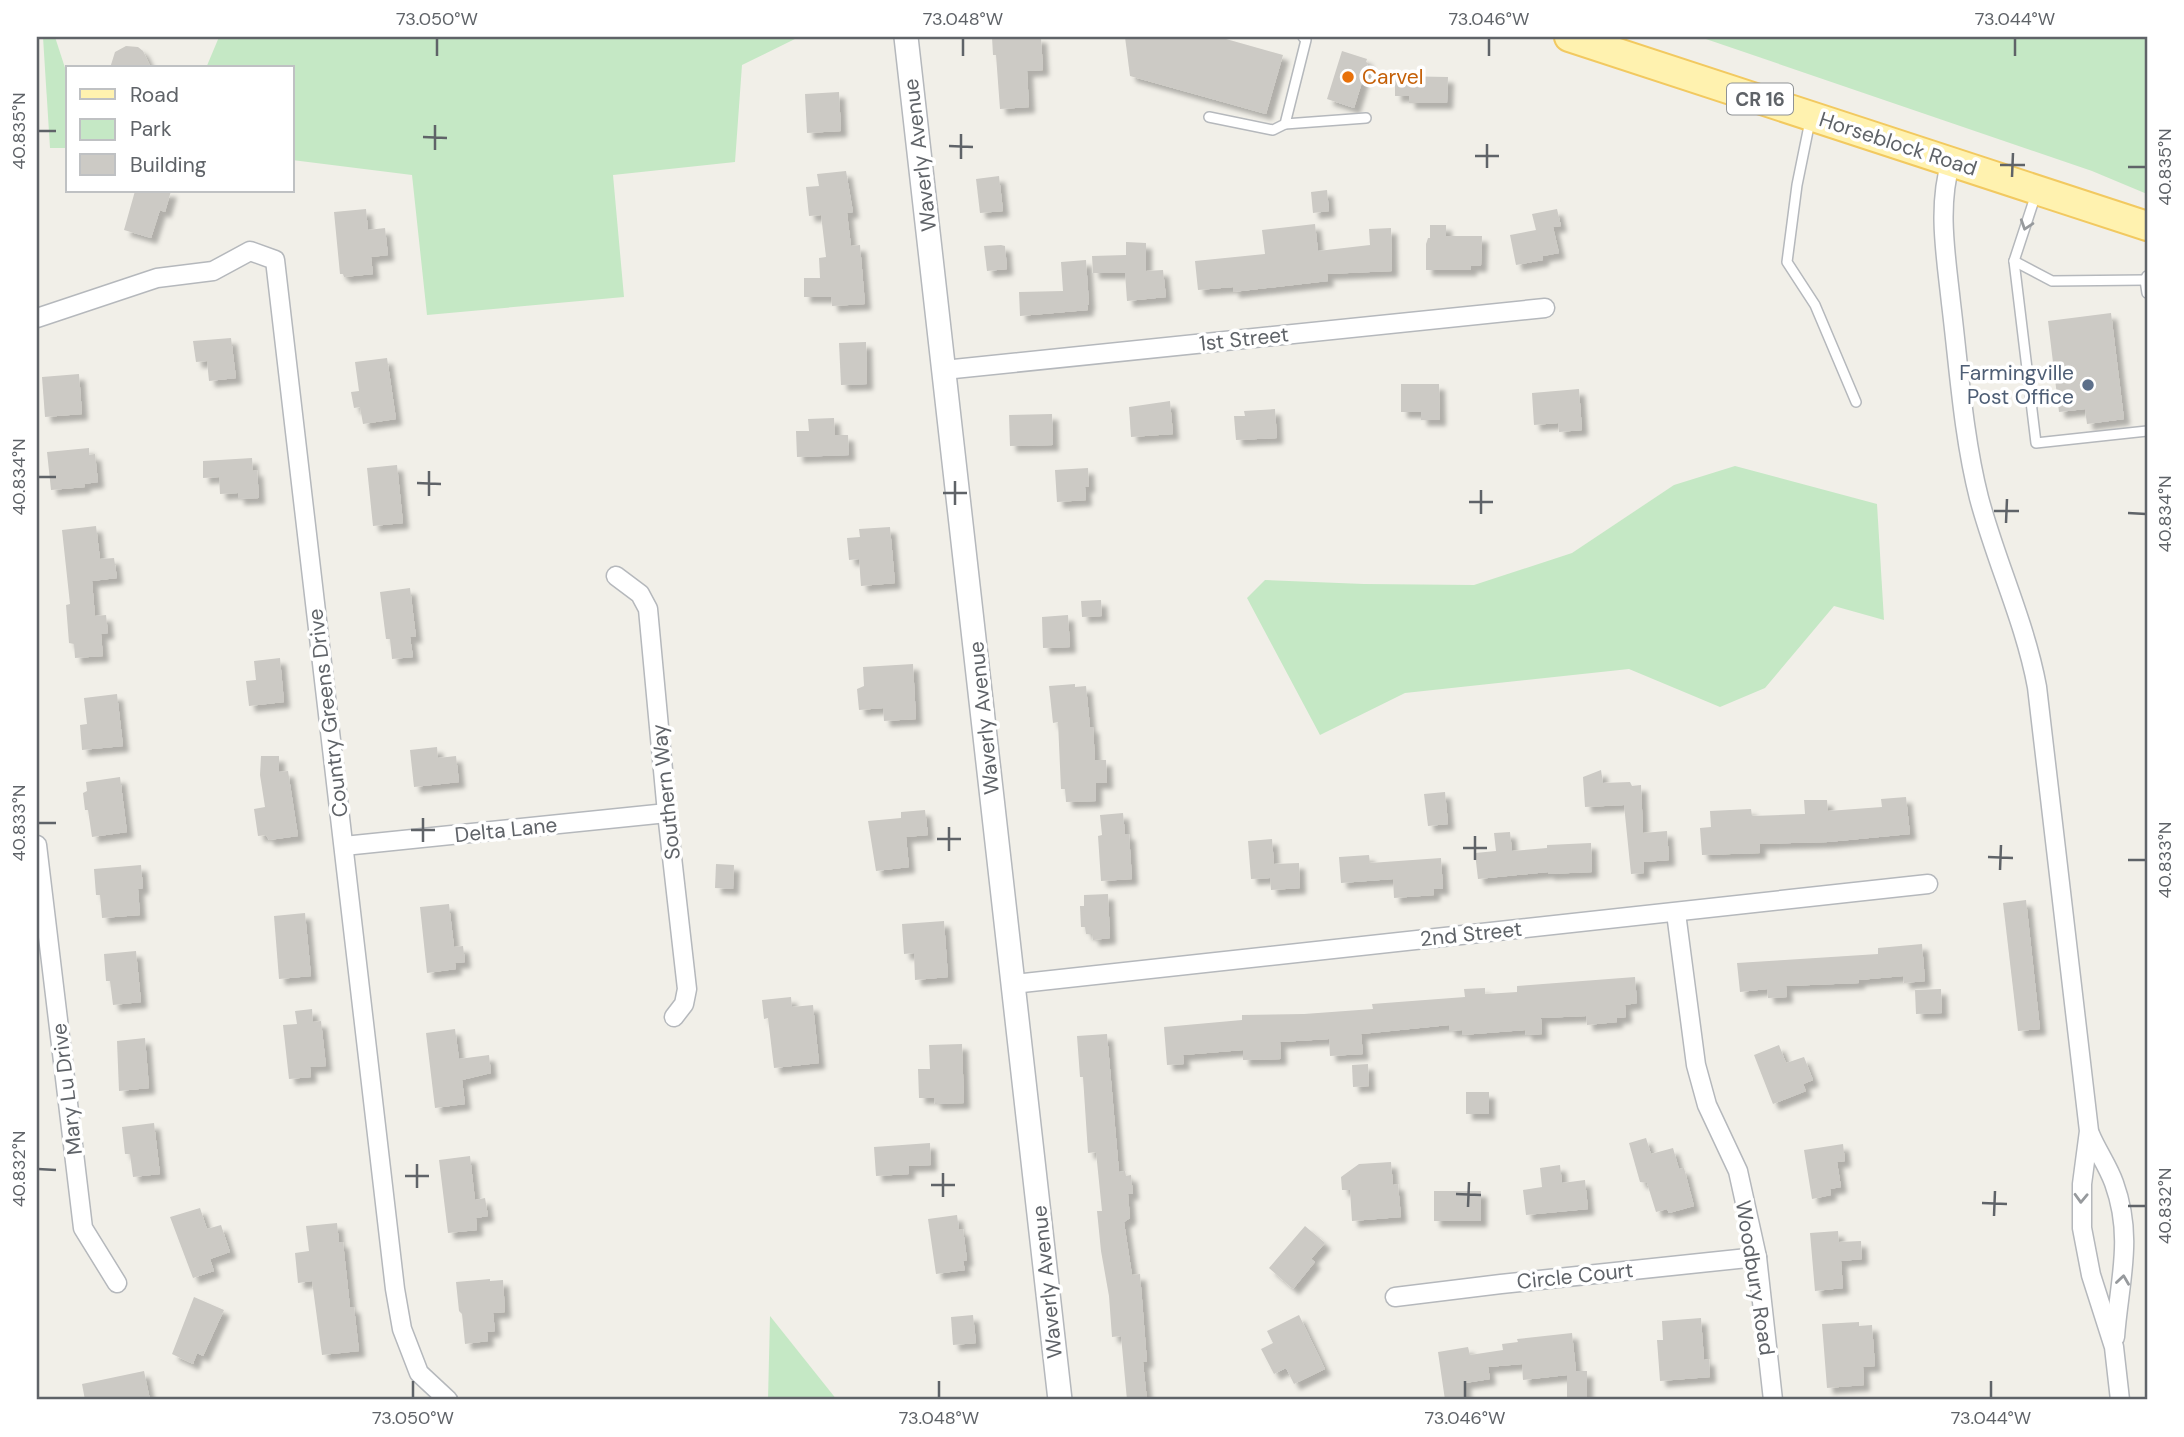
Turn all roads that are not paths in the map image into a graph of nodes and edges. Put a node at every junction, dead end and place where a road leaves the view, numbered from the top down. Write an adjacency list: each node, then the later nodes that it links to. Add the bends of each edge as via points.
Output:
1 (906, 37): 16 (street, Waverly Avenue)
2 (1303, 37): 7 (lane, via 1306,40)
3 (1569, 37): 4 (main road, Horseblock Road / CR 16)
4 (1812, 116): 8 (main road, Horseblock Road / CR 16); 17 (lane, via 1787,262 1815,305)
5 (1209, 117): 7 (lane, via 1273,130)
6 (1366, 118): 7 (lane)
7 (1285, 124)
8 (1951, 160): 9 (main road, Horseblock Road / CR 16); 27 (street, via 1943,211 1967,435 1989,534 2037,687)
9 (2038, 189): 10 (main road, Horseblock Road / CR 16); 11 (lane, one-way to 11)
10 (2147, 226)
11 (2014, 261): 12 (lane, via 2052,281); 18 (lane, via 2036,443)
12 (2146, 278): 13 (lane)
13 (2147, 293)
14 (1545, 308): 16 (street, 1st Street)
15 (37, 318): 21 (street, Country Greens Drive, via 157,278 213,271 250,251 275,260)
16 (944, 370): 25 (street, Waverly Avenue)
17 (1856, 402)
18 (2147, 430)
19 (616, 576): 20 (street, Southern Way, via 640,594 648,609)
20 (667, 813): 21 (street, Delta Lane); 26 (street, Southern Way, via 687,989 684,1004)
21 (344, 846): 32 (street, Country Greens Drive, via 402,1329 419,1373)
22 (37, 852): 29 (street, Mary Lu Drive, via 83,1228)
23 (1927, 884): 24 (street, 2nd Street)
24 (1676, 913): 25 (street, 2nd Street); 28 (street, Woodbury Road, via 1696,1065 1707,1105 1738,1171)
25 (1014, 984): 33 (street, Waverly Avenue)
26 (674, 1017)
27 (2089, 1131): 31 (street, one-way to 31, via 2082,1228 2091,1275); 31 (street, one-way to 27, via 2124,1236 2119,1198)
28 (1757, 1257): 30 (street, Circle Court); 34 (street, Woodbury Road)
29 (117, 1283)
30 (1395, 1297)
31 (2114, 1347): 35 (street)
32 (448, 1400)
33 (1060, 1400)
34 (1773, 1400)
35 (2120, 1400)

